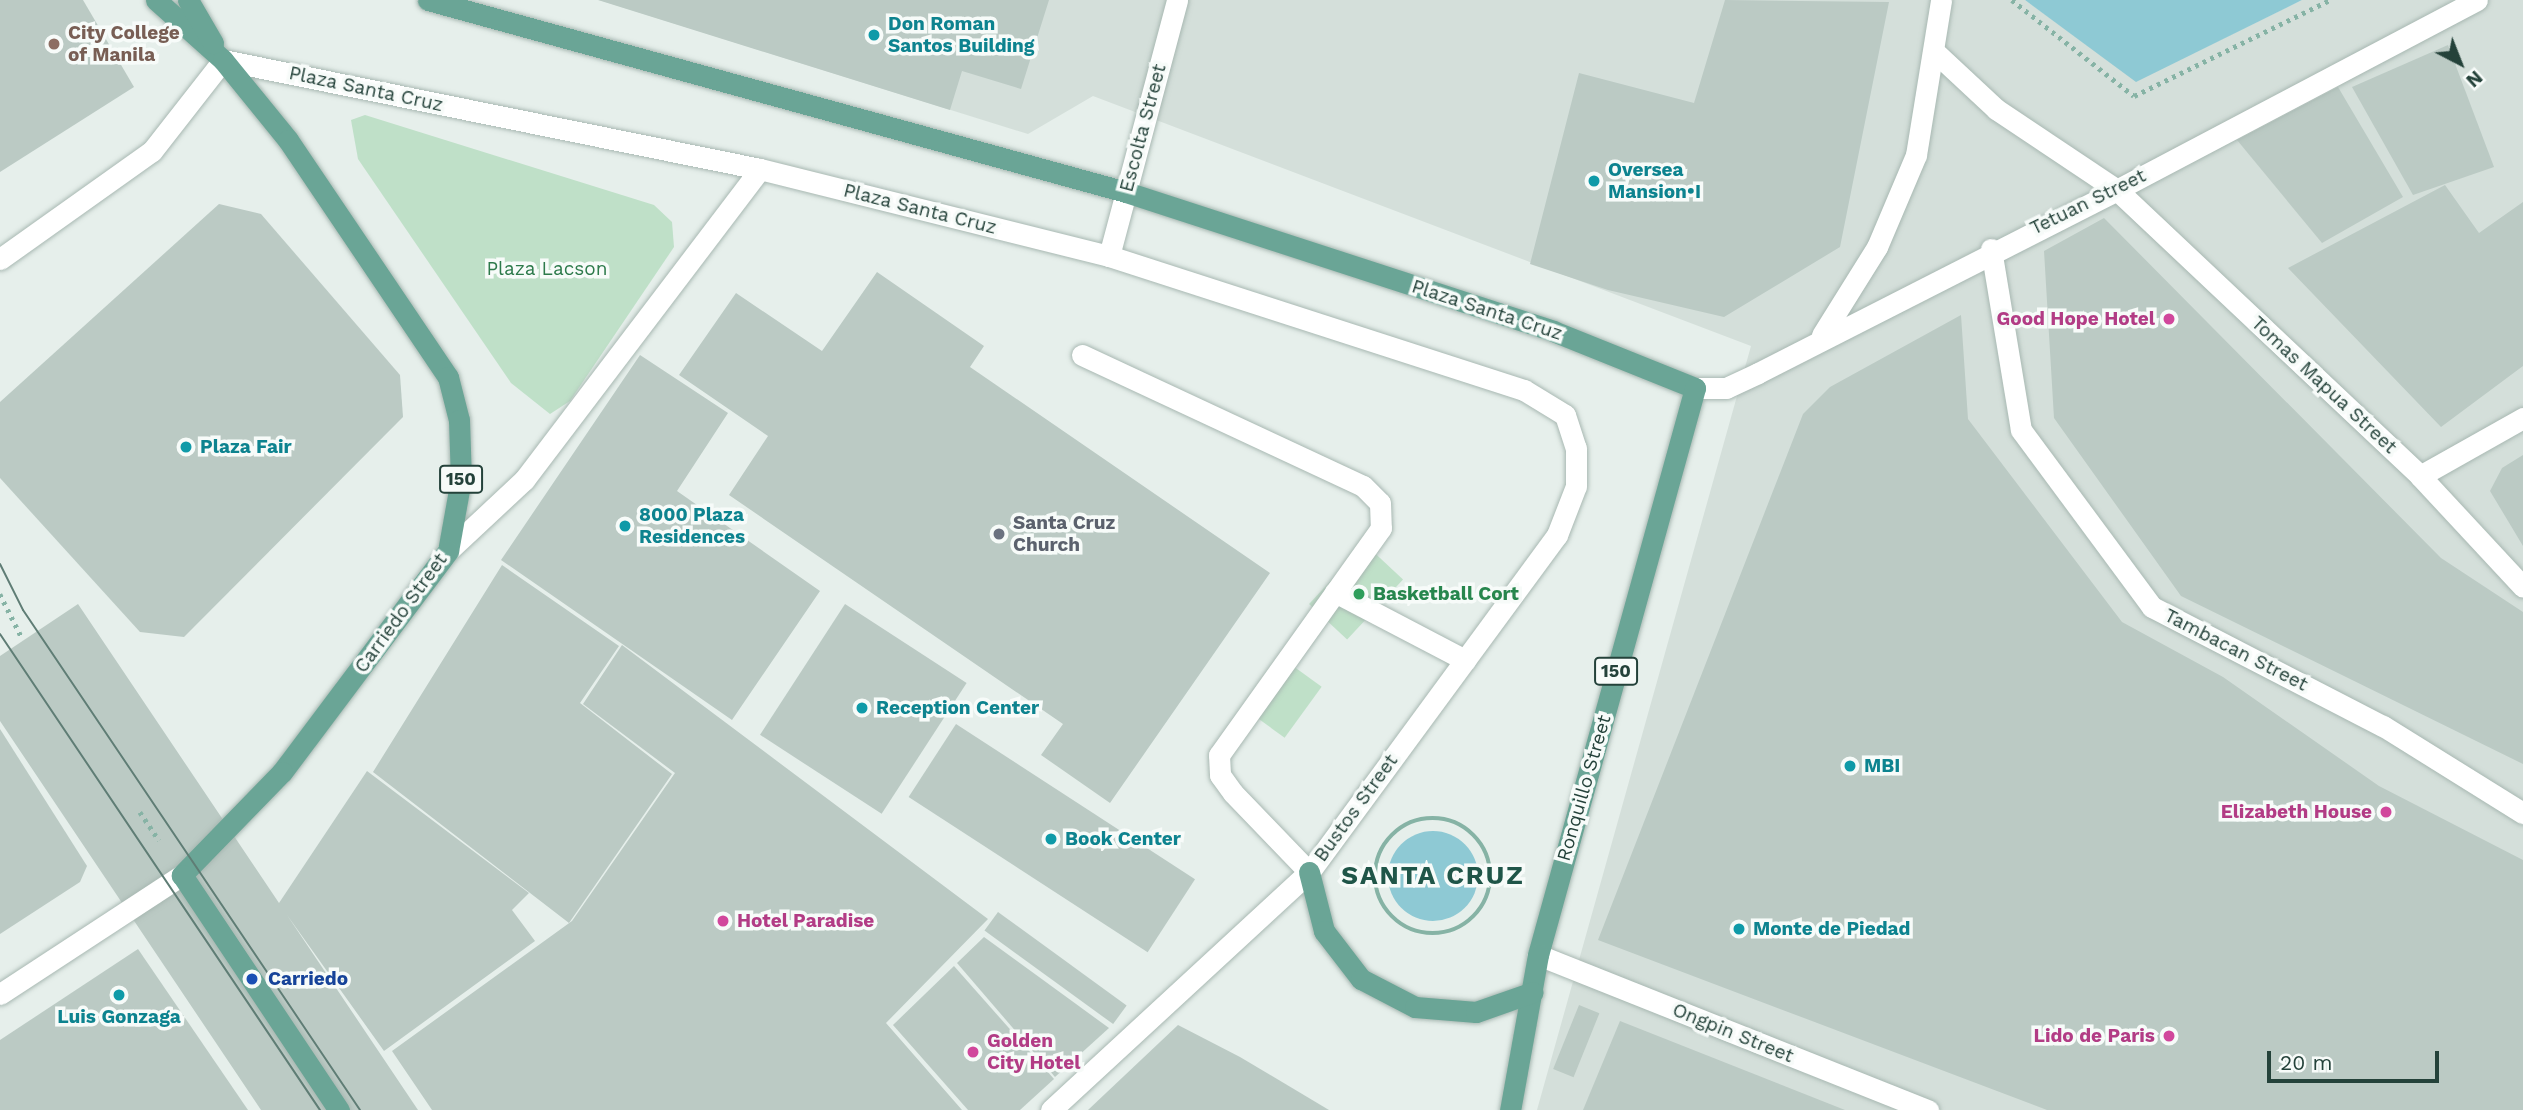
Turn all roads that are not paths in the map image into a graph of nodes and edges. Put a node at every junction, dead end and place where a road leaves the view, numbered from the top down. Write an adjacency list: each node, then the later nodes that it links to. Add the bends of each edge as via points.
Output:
1 (156, 0): 8 (main road)
2 (187, 0): 8 (main road, 150)
3 (428, 0): 11 (main road, Plaza Santa Cruz)
4 (1177, 0): 11 (street, Escolta Street)
5 (1941, 0): 7 (street)
6 (2477, 0): 10 (street, Tetuan Street)
7 (1937, 54): 10 (street, Tomas Mapua Street, via 1996,109); 15 (street, via 1916,155 1877,247)
8 (223, 60): 9 (street, Plaza Santa Cruz); 14 (street, via 152,151); 21 (main road, Carriedo Street / 150, via 288,139 448,377 459,420 461,479)
9 (761, 169): 13 (street, Plaza Santa Cruz); 21 (street, via 524,480)
10 (2118, 190): 12 (street, Tetuan Street); 20 (street, Tomas Mapua Street)
11 (1126, 192): 13 (street, Escolta Street); 17 (main road, Plaza Santa Cruz, via 1553,331)
12 (1991, 249): 15 (street, Tetuan Street); 25 (street, Tambacan Street, via 2021,430 2152,607 2383,726)
13 (1109, 256): 19 (street, Plaza Santa Cruz, via 1524,390 1565,415)
14 (0, 259)
15 (1821, 337): 17 (street, Tetuan Street, via 1726,388)
16 (1082, 355): 23 (street, via 1363,486 1380,503 1381,528)
17 (1695, 388): 28 (main road, Ronquillo Street / 150)
18 (2523, 418): 20 (street)
19 (1576, 448): 24 (street, Bustos Street, via 1576,486 1557,535)
20 (2420, 476): 22 (street, Tomas Mapua Street)
21 (448, 551): 27 (main road, Carriedo Street / 150, via 282,772)
22 (2523, 587)
23 (1335, 592): 24 (street); 26 (street, via 1219,755 1220,775 1233,793)
24 (1465, 660): 26 (street, Bustos Street)
25 (2523, 813)
26 (1309, 872): 29 (main road, via 1324,931 1362,979 1404,1002 1476,1012); 32 (street, Bustos Street)
27 (182, 875): 30 (street, Carriedo Street); 31 (main road)
28 (1538, 955): 29 (main road, Ronquillo Street / 150); 34 (street, Ongpin Street)
29 (1533, 992): 33 (main road, Ronquillo Street / 150)
30 (0, 994)
31 (339, 1110)
32 (1051, 1110)
33 (1510, 1110)
34 (1928, 1110)

